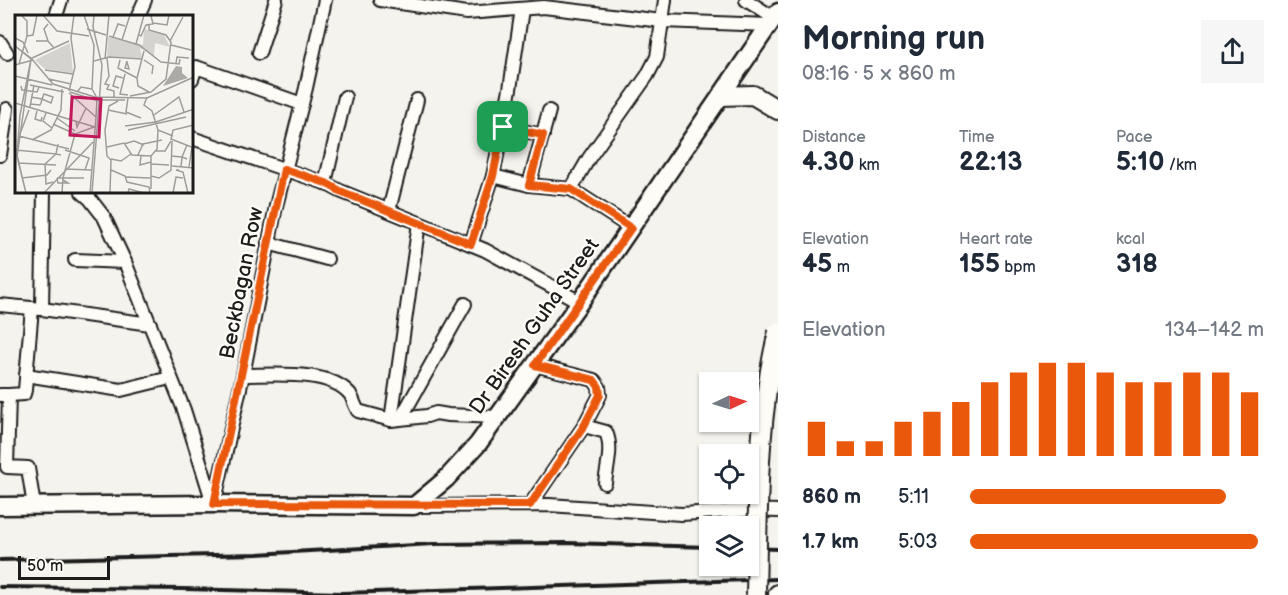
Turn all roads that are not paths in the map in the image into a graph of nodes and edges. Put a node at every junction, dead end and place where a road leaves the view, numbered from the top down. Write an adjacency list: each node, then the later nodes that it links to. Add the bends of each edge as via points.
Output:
1 (61, 0): 10 (street)
2 (145, 0): 11 (street)
3 (276, 0): 14 (street)
4 (325, 0): 19 (street, Beckbagan Row)
5 (380, 0): 9 (street, via 467,13)
6 (665, 0): 13 (street)
7 (746, 0): 12 (street)
8 (540, 4): 9 (street); 13 (street)
9 (522, 9): 23 (street)
10 (56, 15)
11 (138, 15)
12 (774, 18): 13 (street); 16 (main road, Dr Biresh Guha Street)
13 (662, 21): 31 (street, via 657,57 647,76)
14 (259, 53)
15 (194, 72): 19 (street, via 196,67)
16 (721, 96): 21 (main road, via 753,95); 36 (main road, Dr Biresh Guha Street)
17 (345, 97): 29 (street)
18 (417, 100): 34 (street)
19 (302, 104): 27 (street, Beckbagan Row)
20 (8, 109): 26 (street)
21 (778, 110)
22 (549, 111): 24 (street)
23 (503, 127): 24 (street); 28 (street)
24 (543, 135): 30 (street)
25 (194, 139): 27 (street)
26 (0, 156)
27 (284, 169): 29 (street); 37 (street, Beckbagan Row)
28 (493, 176): 30 (street); 38 (street)
29 (326, 183): 34 (street)
30 (529, 185): 31 (street)
31 (571, 189): 36 (street)
32 (44, 194): 45 (street)
33 (84, 194): 41 (street, via 104,217)
34 (389, 210): 35 (street)
35 (419, 223): 38 (street); 54 (street)
36 (631, 228): 42 (main road, Dr Biresh Guha Street)
37 (268, 243): 39 (street); 50 (street, Beckbagan Row)
38 (471, 244): 42 (street)
39 (327, 259)
40 (75, 260): 41 (street)
41 (125, 262): 46 (street)
42 (580, 302): 48 (main road, Dr Biresh Guha Street)
43 (465, 304): 54 (street)
44 (0, 305): 45 (street)
45 (37, 309): 46 (street); 49 (street)
46 (150, 324): 51 (street)
47 (778, 332): 63 (main road, bridge, via 764,407 759,465)
48 (535, 365): 53 (main road, Dr Biresh Guha Street); 55 (street, via 594,380 600,395)
49 (26, 375): 51 (street, via 121,390); 52 (street, via 24,394)
50 (243, 375): 54 (street, via 323,377 350,395 358,411); 57 (street, Beckbagan Row)
51 (170, 378): 57 (street)
52 (5, 395): 60 (street, via 7,467 28,468)
53 (497, 417): 54 (street, via 436,413); 61 (main road, Dr Biresh Guha Street, via 446,479)
54 (396, 419)
55 (584, 426): 56 (street, via 606,432 609,439); 58 (street)
56 (605, 483)
57 (214, 504): 60 (main road); 61 (main road)
58 (530, 505): 61 (street); 62 (street, via 681,514)
59 (0, 506): 60 (main road)
60 (34, 506)
61 (414, 506)
62 (778, 512)
63 (756, 595)

